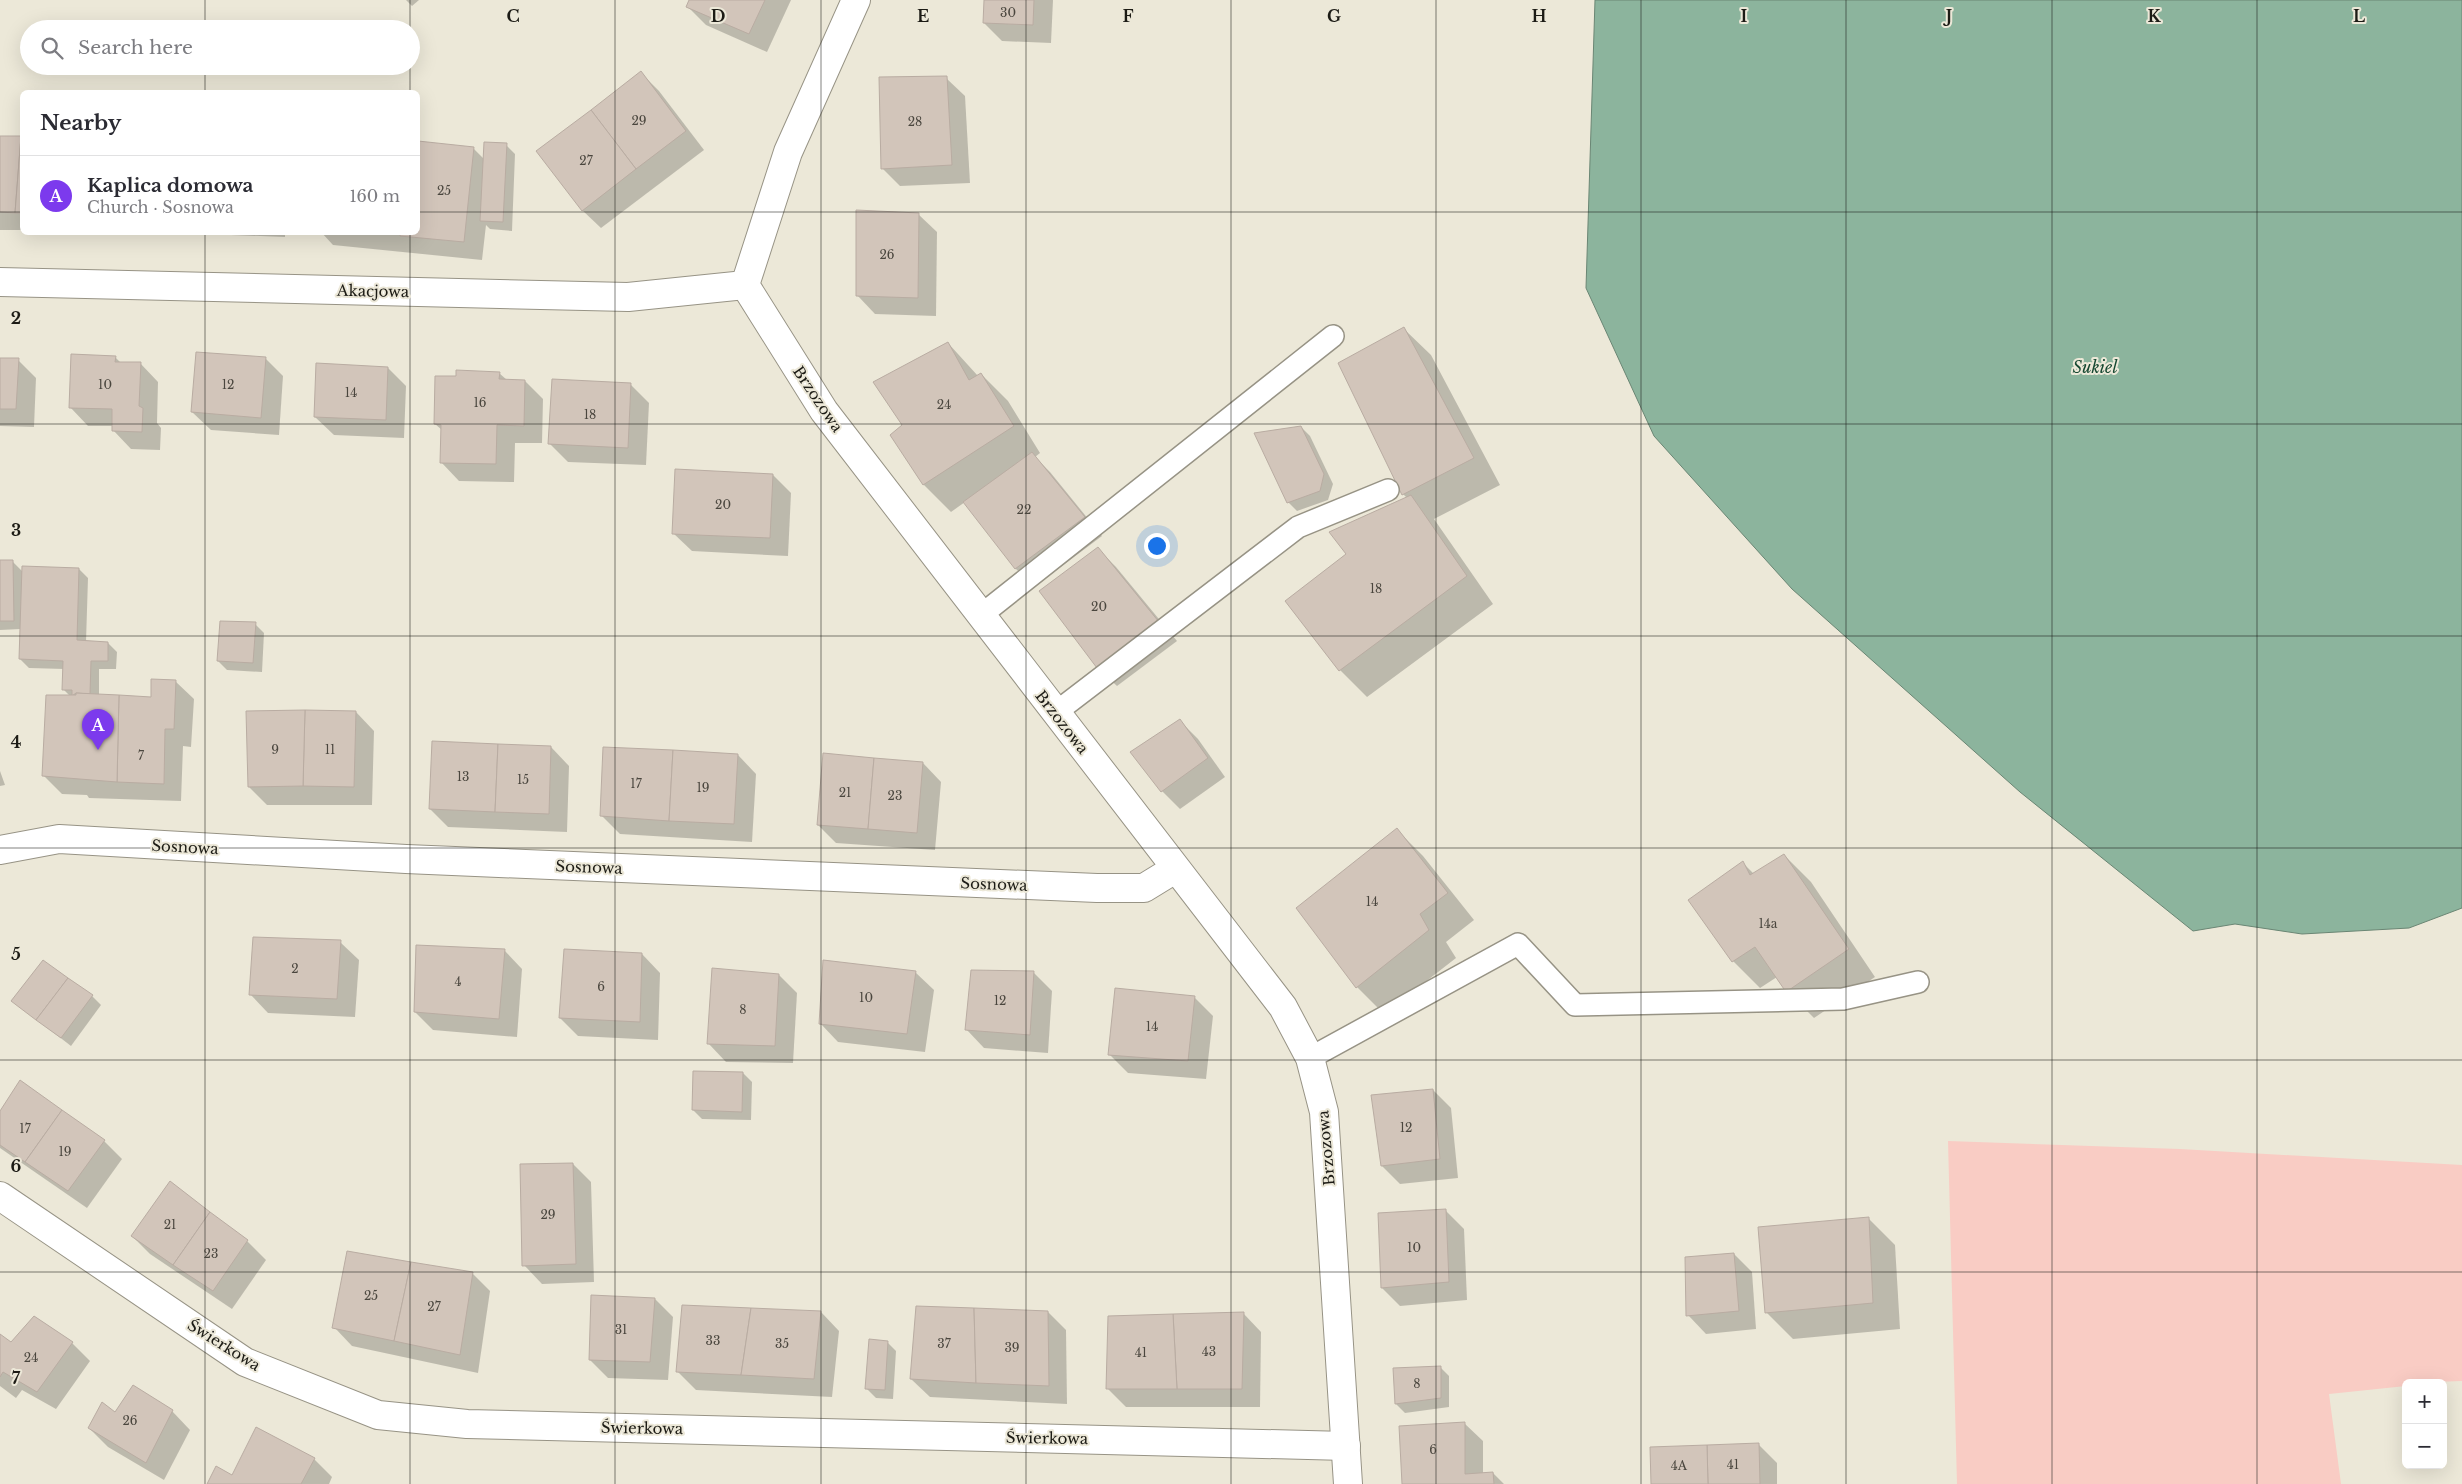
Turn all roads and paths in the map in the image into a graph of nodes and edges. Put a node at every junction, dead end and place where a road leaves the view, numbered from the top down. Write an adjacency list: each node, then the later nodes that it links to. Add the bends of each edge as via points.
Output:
1 (856, 0): 3 (street, via 788,152)
2 (0, 282): 3 (street, Akacjowa, via 628,297)
3 (745, 285): 6 (street, Brzozowa, via 824,411)
4 (1333, 336): 6 (lane)
5 (1388, 490): 7 (lane, via 1298,527)
6 (980, 616): 7 (street, Brzozowa)
7 (1055, 713): 9 (street, Brzozowa)
8 (0, 850): 9 (street, Sosnowa, via 59,839 406,860 1097,888 1144,888)
9 (1175, 869): 11 (street, Brzozowa, via 1283,1007)
10 (1918, 982): 11 (lane, via 1843,999 1575,1005 1518,944)
11 (1310, 1058): 13 (street, Brzozowa, via 1324,1112)
12 (0, 1196): 13 (street, Świerkowa, via 245,1362 378,1415 467,1424)
13 (1346, 1446): 14 (street, Brzozowa)
14 (1348, 1484)

